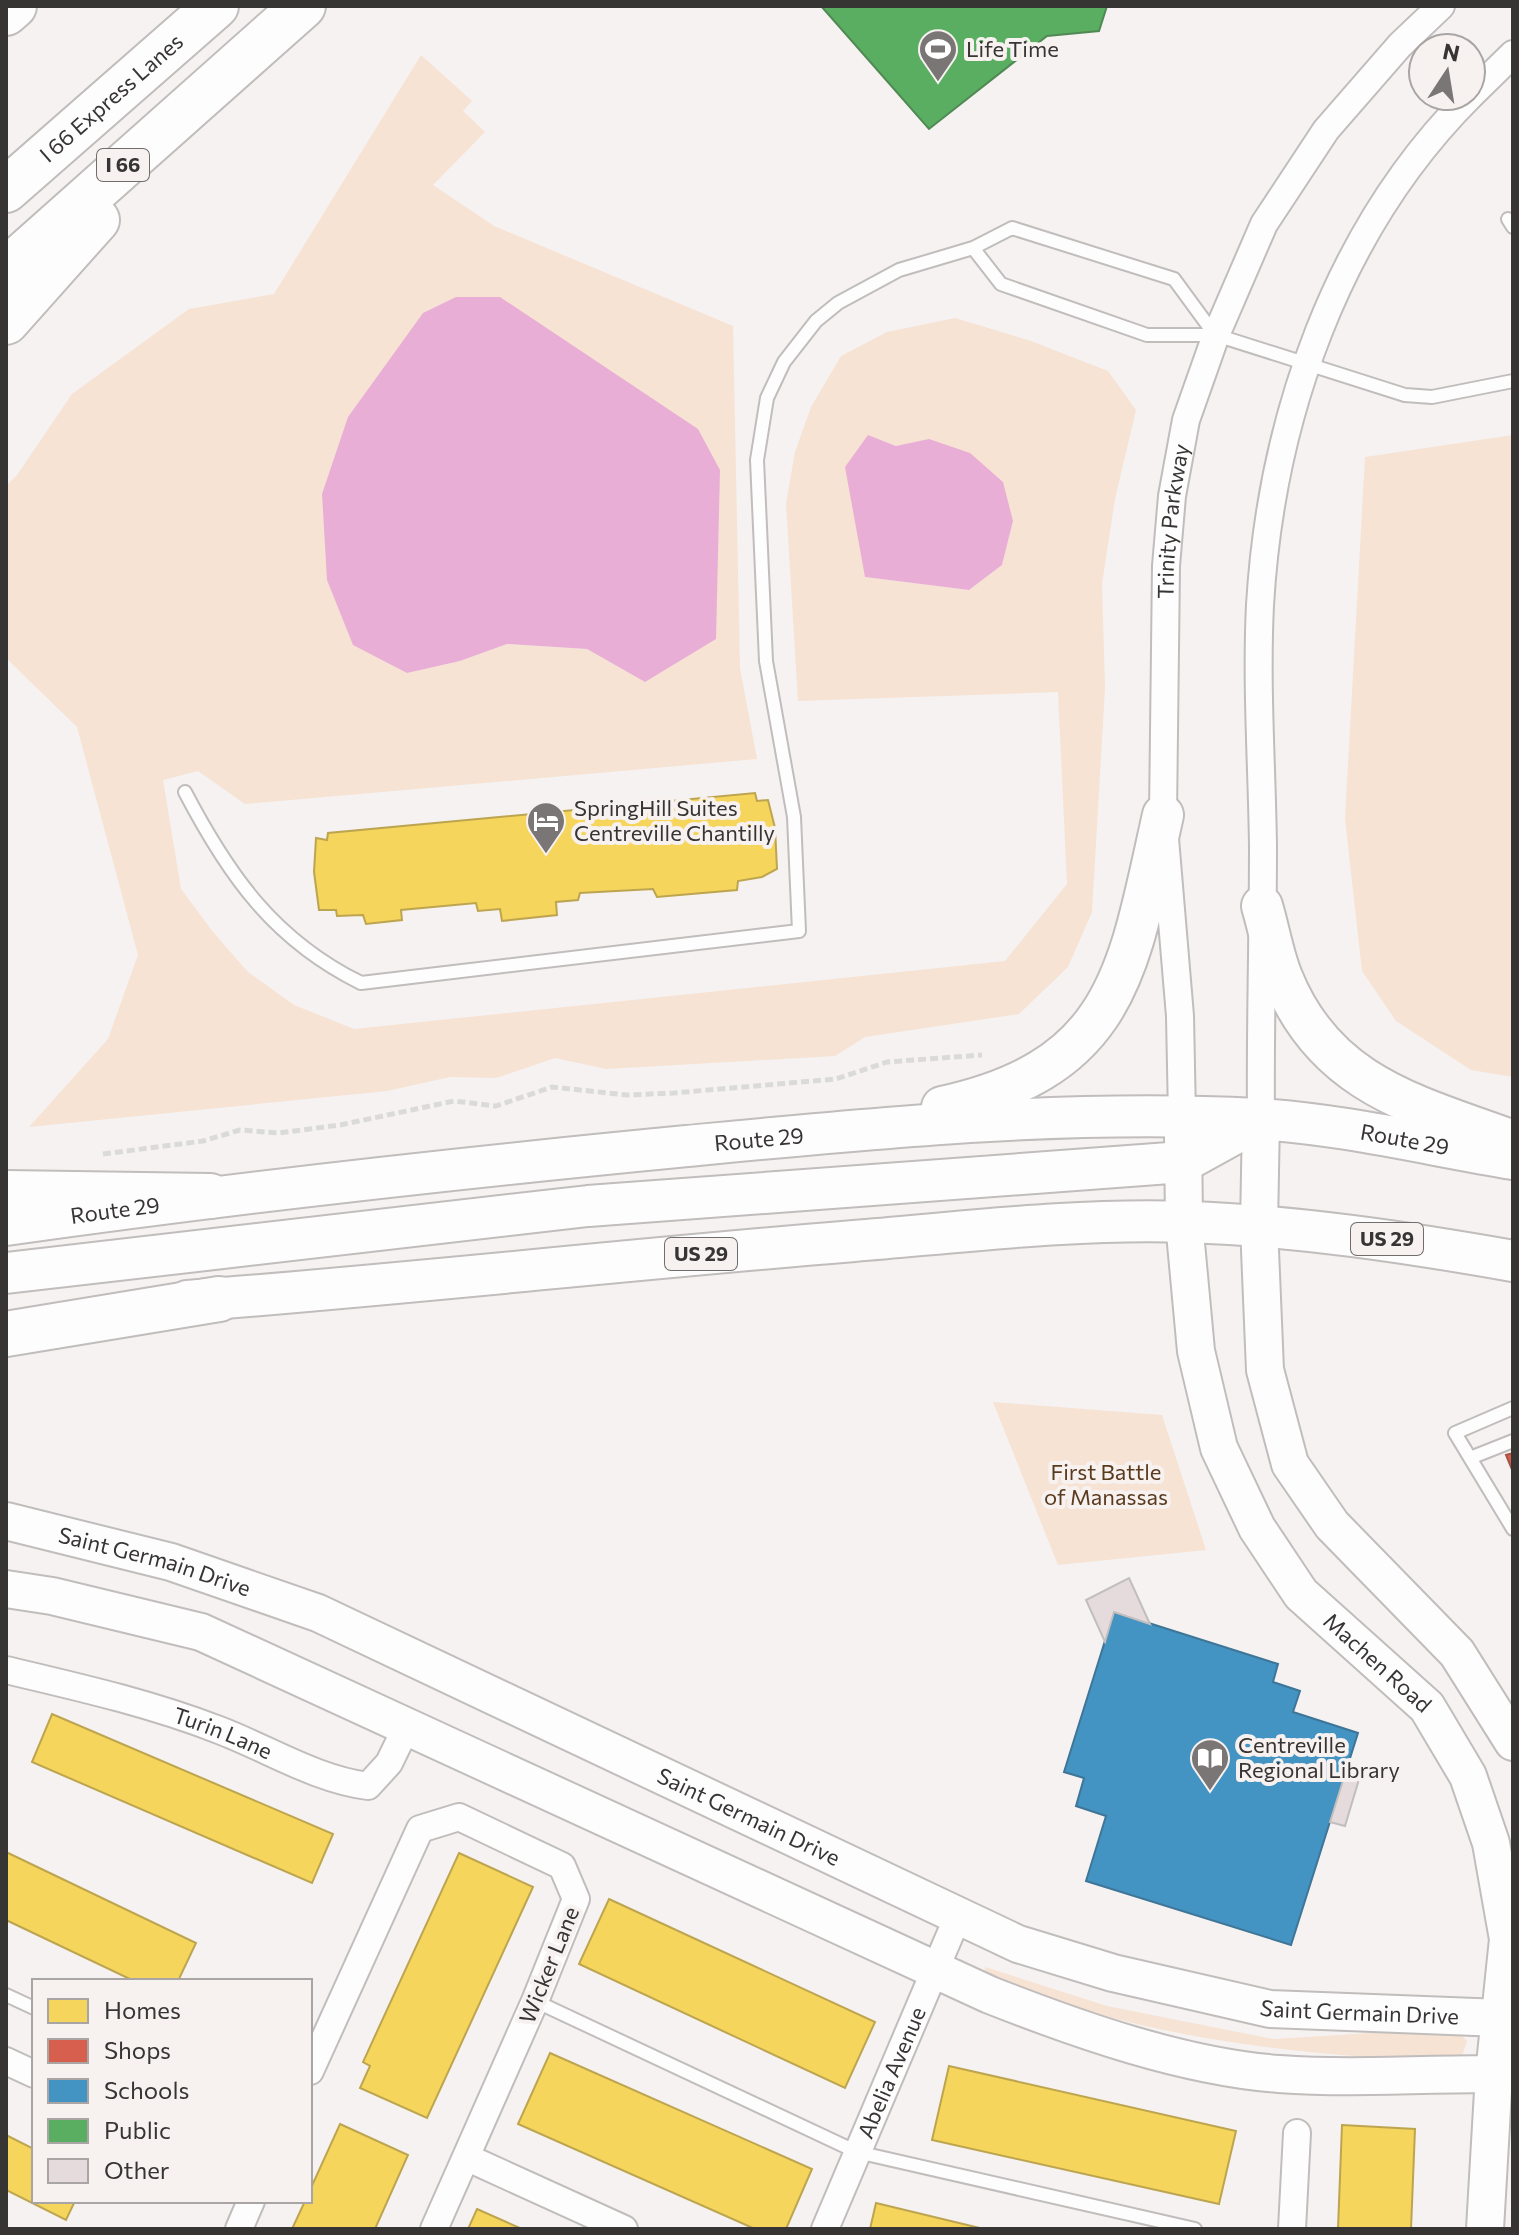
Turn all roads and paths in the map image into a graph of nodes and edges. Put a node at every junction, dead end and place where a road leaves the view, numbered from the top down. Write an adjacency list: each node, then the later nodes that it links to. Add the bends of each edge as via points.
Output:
1 (14, 6): 5 (highway)
2 (216, 6): 10 (highway, I 66 Express Lanes)
3 (303, 6): 7 (highway, I 66)
4 (1441, 6): 14 (street, Trinity Parkway, via 1326,130 1264,224)
5 (6, 13)
6 (1513, 54): 8 (street)
7 (240, 60): 12 (highway, I 66); 13 (highway)
8 (1487, 79)
9 (1457, 112): 15 (street, via 1363,239)
10 (6, 190)
11 (973, 248): 14 (lane, via 1001,284 1147,335); 14 (lane, via 1012,228 1174,279); 17 (lane, via 899,270 838,303 816,321 784,362 761,420 757,460 766,661 794,817 799,931 361,983 326,965 265,913 229,870)
12 (6, 270)
13 (6, 322)
14 (1216, 335): 15 (lane); 18 (street, Trinity Parkway, via 1186,420 1172,496 1166,566)
15 (1306, 365): 16 (lane, via 1405,395 1432,397); 19 (street, via 1278,454 1260,606)
16 (1513, 381)
17 (185, 792)
18 (1163, 815): 21 (street, Trinity Parkway, via 1180,1016); 23 (main road, via 1135,938 1117,986 1071,1049 1041,1073 990,1096)
19 (1262, 906): 22 (street); 24 (main road, via 1282,978 1310,1030 1330,1053 1398,1100)
20 (990, 1055): 25 (path, via 887,1062 836,1079 674,1093 627,1095 552,1087 496,1106 454,1101 340,1125 279,1133 240,1130 203,1141)
21 (1182, 1116): 22 (main road, Route 29); 23 (main road, Route 29); 27 (street, Machen Road)
22 (1261, 1119): 26 (main road, Route 29); 27 (main road); 32 (street)
23 (817, 1134): 29 (main road, Route 29)
24 (1513, 1141)
25 (98, 1154)
26 (1513, 1159)
27 (1183, 1162): 30 (street, Machen Road); 34 (main road, via 588,1206)
28 (6, 1193): 29 (highway)
29 (210, 1196): 31 (main road, Route 29)
30 (1184, 1222): 32 (main road, US 29); 35 (main road, US 29, via 982,1230); 52 (street, Machen Road, via 1196,1351 1219,1448 1257,1528 1301,1594 1427,1707 1468,1776 1491,1843 1508,1939)
31 (6, 1225)
32 (1259, 1226): 33 (main road, US 29, via 1373,1237); 46 (street, via 1265,1370 1290,1464 1332,1525 1457,1653)
33 (1513, 1261)
34 (6, 1273)
35 (219, 1299): 36 (main road, US 29); 37 (highway)
36 (6, 1315)
37 (6, 1334)
38 (1513, 1408): 40 (lane, via 1455,1433)
39 (1513, 1441): 40 (lane)
40 (1470, 1458): 42 (lane)
41 (6, 1521): 47 (street, Saint Germain Drive, via 171,1562 318,1613)
42 (1513, 1529)
43 (6, 1589): 45 (street, via 201,1632)
44 (6, 1670): 45 (street, Turin Lane, via 132,1699 339,1782 368,1786 389,1763)
45 (407, 1726): 48 (street)
46 (1513, 1742)
47 (958, 1916): 48 (street, Abelia Avenue); 52 (street, Saint Germain Drive, via 1018,1944 1222,2001 1270,2009)
48 (935, 1970): 55 (street, via 1070,2027 1277,2074); 58 (street, Abelia Avenue)
49 (6, 1995): 51 (lane)
50 (535, 2001): 54 (street, Wicker Lane, via 576,1899 562,1866 459,1817 420,1829); 58 (lane); 59 (street, Wicker Lane)
51 (32, 2007)
52 (1507, 2022): 55 (street, Machen Road)
53 (6, 2061): 56 (street)
54 (312, 2067)
55 (1503, 2069): 67 (street, Machen Road)
56 (32, 2073)
57 (1297, 2133): 66 (street)
58 (857, 2152): 64 (street, Abelia Avenue); 65 (lane)
59 (468, 2158): 61 (street); 63 (street, Wicker Lane)
60 (250, 2203): 62 (street)
61 (611, 2226)
62 (239, 2229)
63 (434, 2229)
64 (825, 2229)
65 (1195, 2229)
66 (1292, 2229)
67 (1485, 2229)

